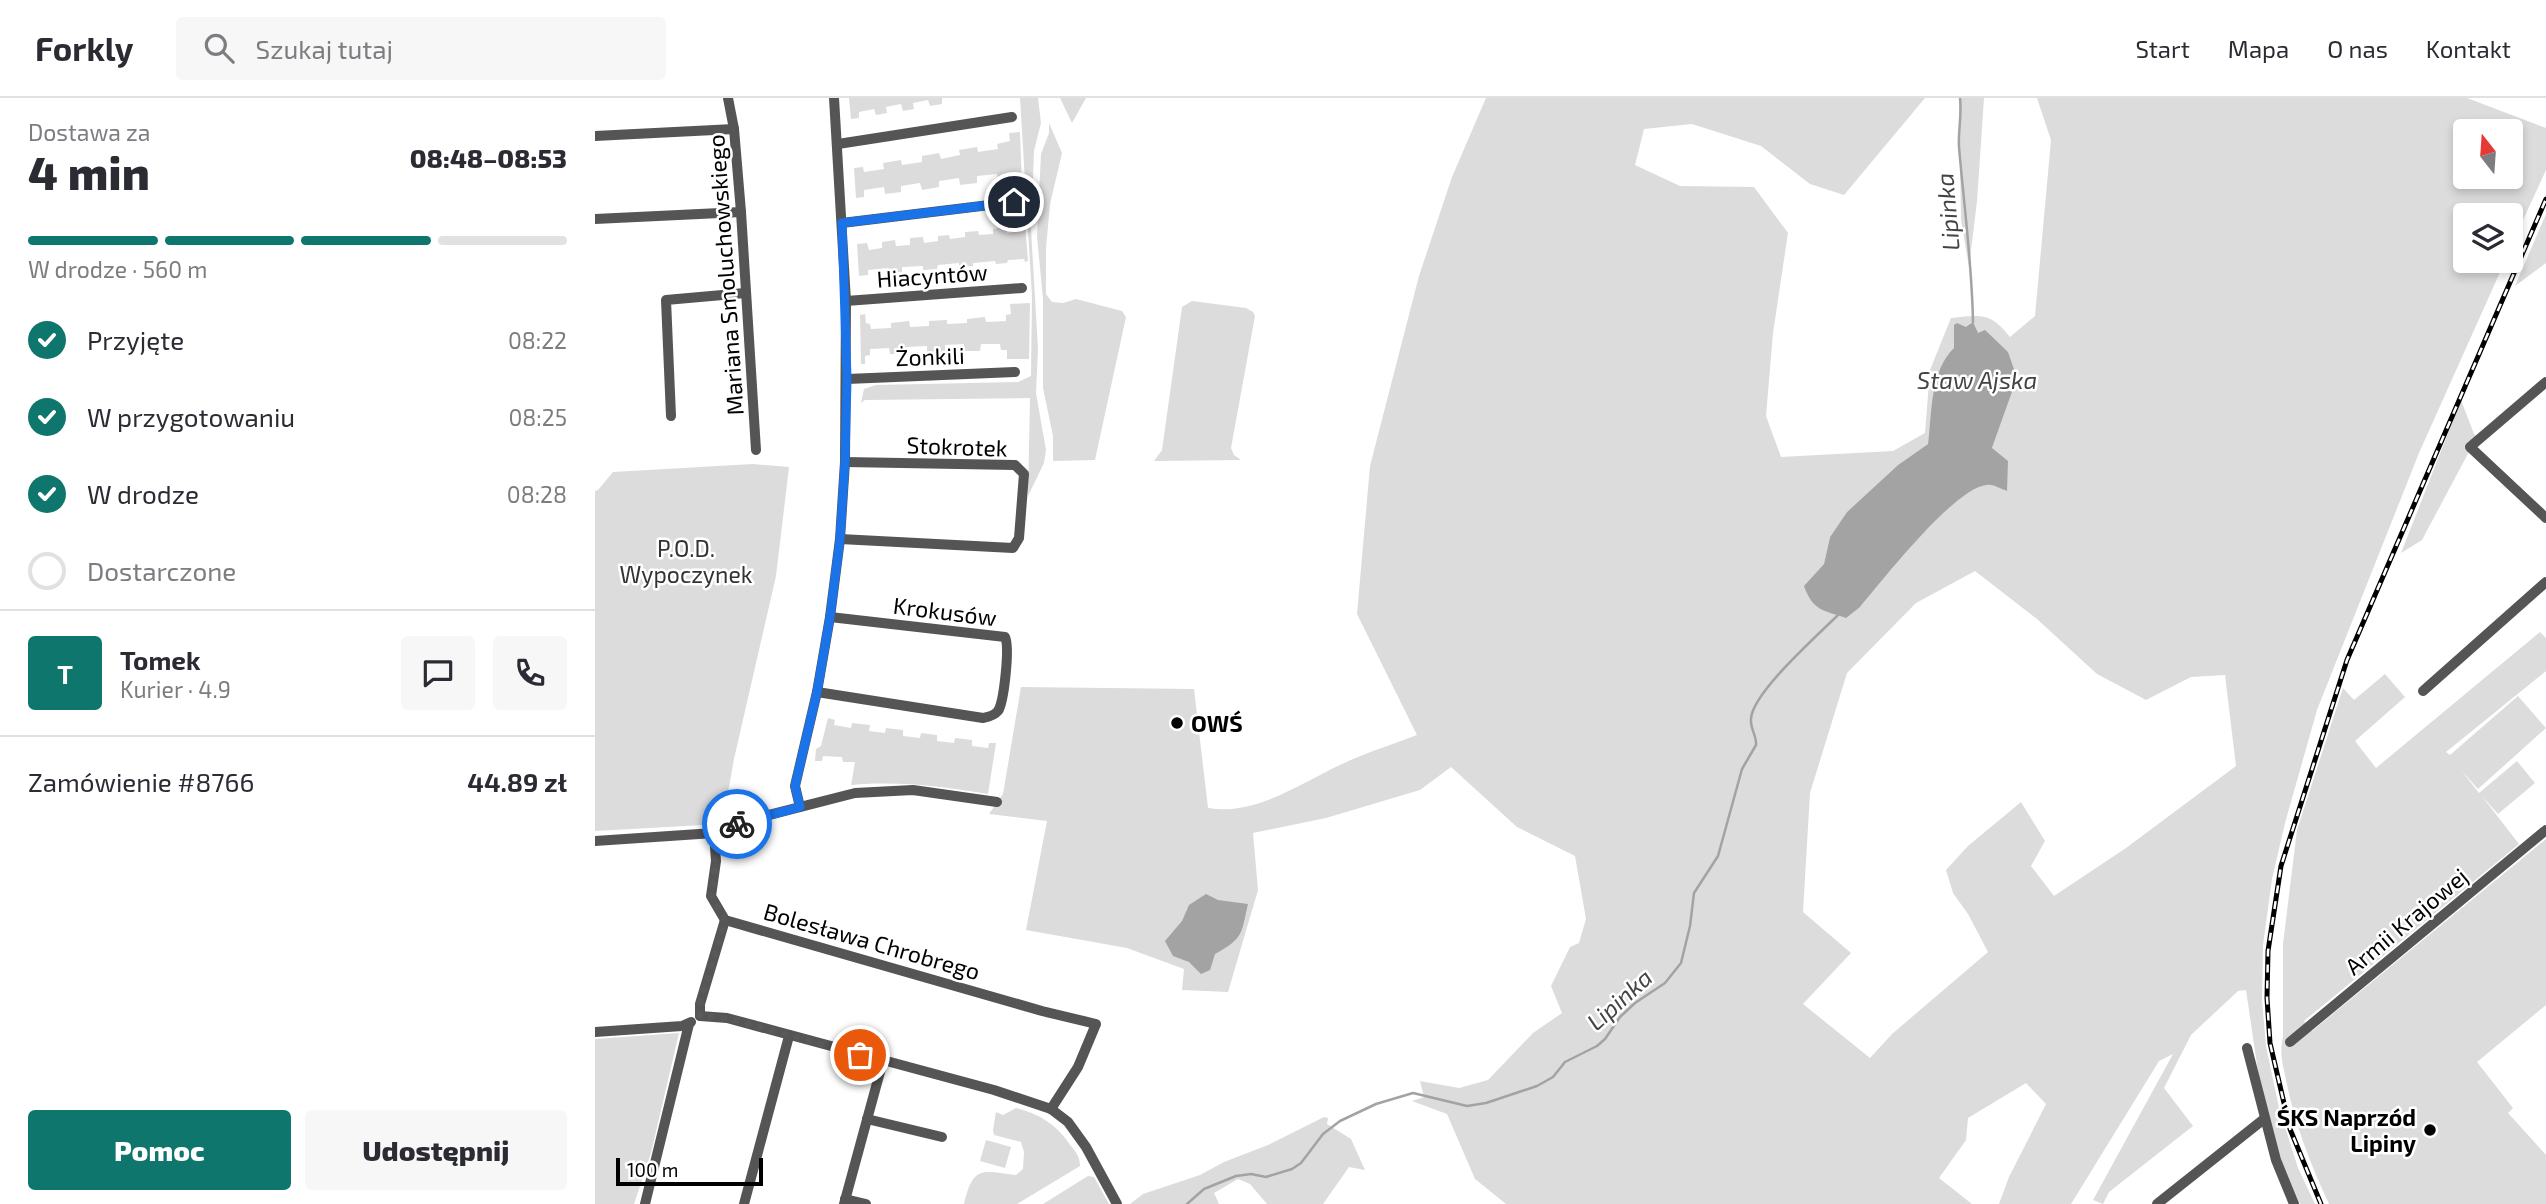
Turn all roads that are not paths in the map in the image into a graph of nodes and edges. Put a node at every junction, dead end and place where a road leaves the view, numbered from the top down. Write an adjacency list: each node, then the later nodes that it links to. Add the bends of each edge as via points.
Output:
1 (729, 98): 4 (street, Mariana Smoluchowskiego)
2 (834, 98): 6 (street)
3 (1012, 117): 6 (street)
4 (734, 130): 5 (street); 8 (street, Mariana Smoluchowskiego)
5 (595, 136)
6 (838, 144): 10 (street)
7 (1014, 202): 10 (street)
8 (741, 212): 9 (street); 12 (street, Mariana Smoluchowskiego)
9 (595, 219)
10 (842, 223): 13 (street)
11 (1021, 288): 13 (street, Hiacyntów)
12 (745, 293): 17 (street, via 666,300); 18 (street, Mariana Smoluchowskiego)
13 (846, 301): 15 (street)
14 (1015, 372): 15 (street, Żonkili)
15 (847, 379): 19 (street)
16 (2546, 383): 20 (street, via 2470,447)
17 (671, 416)
18 (756, 450)
19 (845, 462): 21 (street); 21 (street, Stokrotek, via 1014,465 1024,474 1019,538 1013,548)
20 (2546, 518)
21 (840, 539): 23 (street)
22 (2546, 582): 24 (street)
23 (830, 617): 25 (street); 25 (street, Krokusów, via 1005,637 1009,649 1000,708 983,718)
24 (2423, 691)
25 (817, 692): 27 (street, via 795,786)
26 (997, 802): 27 (street, via 913,790 855,793)
27 (800, 807): 29 (street)
28 (2546, 830): 36 (street, Armii Krajowej)
29 (714, 833): 30 (street); 31 (street, via 711,896)
30 (595, 841)
31 (725, 920): 32 (street); 39 (street, Bolesława Chrobrego, via 1096,1024 1078,1067)
32 (700, 1016): 33 (street); 35 (street, via 727,1018)
33 (689, 1024): 34 (street); 44 (street)
34 (595, 1032)
35 (789, 1036): 38 (street); 45 (street)
36 (2290, 1042)
37 (2247, 1048): 41 (street)
38 (883, 1061): 39 (street); 40 (street)
39 (1051, 1109): 47 (street, via 1068,1122 1086,1147)
40 (867, 1119): 42 (street); 43 (street)
41 (2264, 1119): 48 (street); 49 (street)
42 (942, 1137)
43 (845, 1201): 46 (street)
44 (645, 1204)
45 (744, 1204)
46 (866, 1204)
47 (1117, 1204)
48 (2157, 1204)
49 (2294, 1204)

